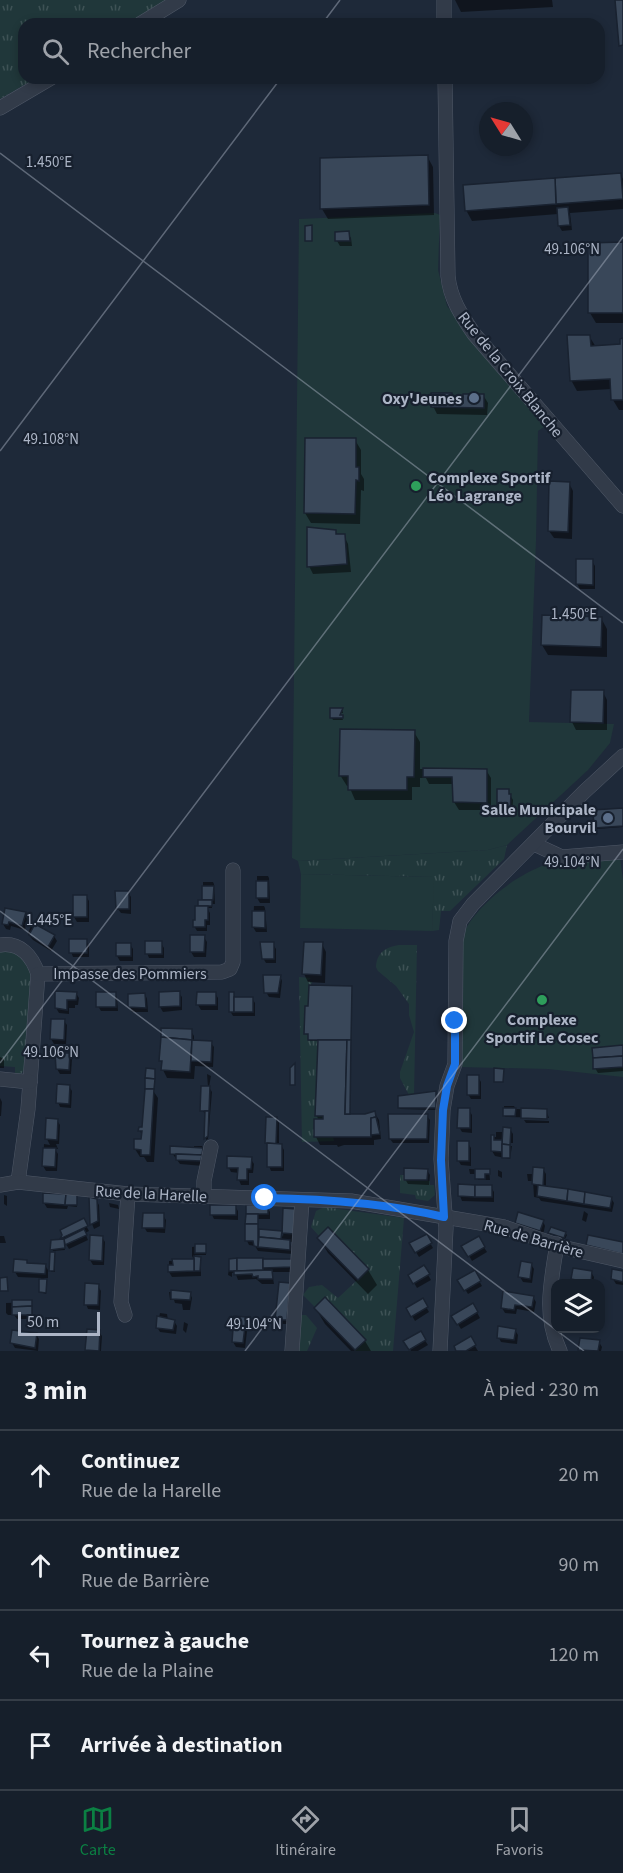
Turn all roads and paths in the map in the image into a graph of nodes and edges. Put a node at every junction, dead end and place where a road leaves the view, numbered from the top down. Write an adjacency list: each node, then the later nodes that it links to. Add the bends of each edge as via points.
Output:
1 (180, 0): 3 (street)
2 (444, 0): 4 (street)
3 (150, 18)
4 (444, 18)
5 (41, 84): 7 (street)
6 (445, 84): 8 (street, Rue de la Croix Blanche, via 448,276 455,305 474,334)
7 (0, 108)
8 (623, 506)
9 (623, 756): 10 (street)
10 (534, 844): 11 (street, via 562,857); 23 (street, via 460,921 456,940 455,1064 443,1110)
11 (623, 852)
12 (233, 870): 14 (street, Impasse des Pommiers, via 230,969)
13 (0, 945): 14 (street, via 15,945 26,953)
14 (38, 974): 16 (street)
15 (0, 1079): 16 (street)
16 (30, 1082): 18 (street)
17 (211, 1147): 21 (street)
18 (18, 1182): 19 (street, Rue de la Harelle); 20 (street, Rue de la Harelle)
19 (0, 1185)
20 (128, 1194): 21 (street, Rue de la Harelle); 26 (street, via 121,1302)
21 (204, 1197): 22 (street, Rue de la Harelle)
22 (302, 1200): 23 (street, Rue de Barrière, via 351,1201); 27 (street)
23 (444, 1217): 24 (street, Rue de Barrière, via 504,1227); 28 (street)
24 (557, 1244): 25 (street, Rue de Barrière); 29 (street, via 548,1297 552,1335)
25 (623, 1261)
26 (125, 1315)
27 (292, 1351)
28 (440, 1351)
29 (560, 1351)

